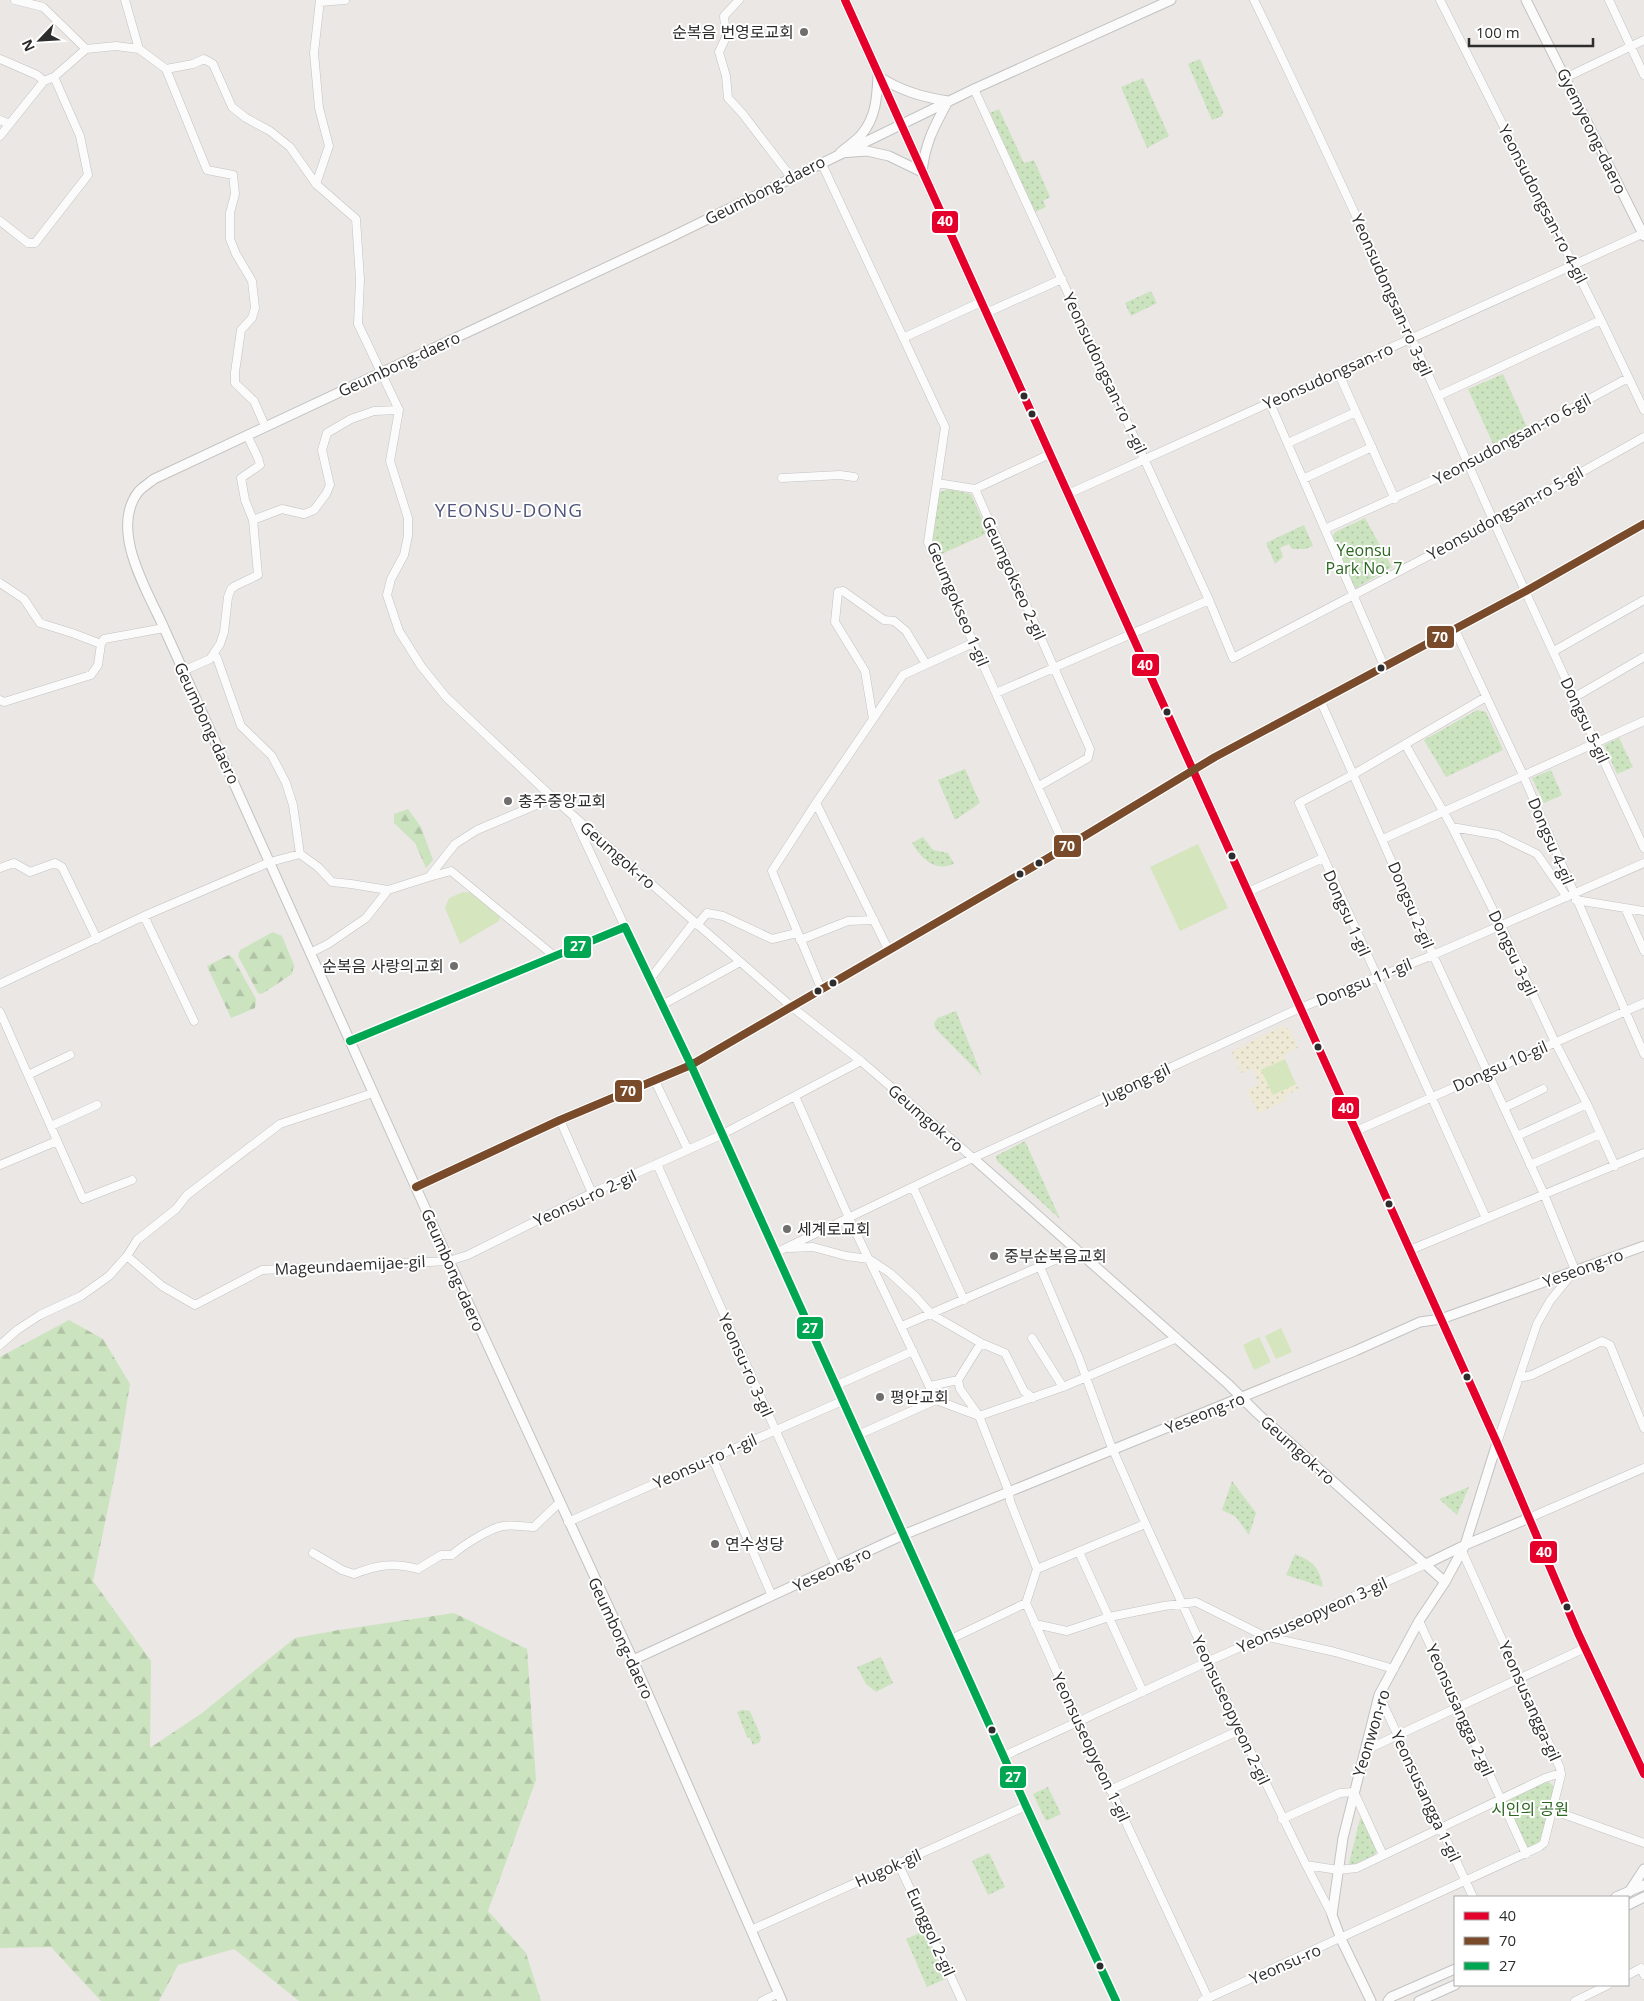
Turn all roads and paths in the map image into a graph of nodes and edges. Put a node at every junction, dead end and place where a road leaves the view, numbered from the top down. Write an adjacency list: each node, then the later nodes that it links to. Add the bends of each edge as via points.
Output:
1 (15, 0): 14 (street, via 43,7)
2 (125, 0): 15 (street)
3 (345, 0): 11 (street)
4 (739, 0): 32 (street, via 724,16 726,37 719,52 728,98)
5 (845, 0): 19 (street)
6 (1171, 0): 23 (street, Geumbong-daero)
7 (1254, 0): 42 (street, Yeonsudongsan-ro 3-gil)
8 (1440, 0): 36 (street, Yeonsudongsan-ro 4-gil)
9 (1526, 0): 21 (street, Gyemyeong-daero)
10 (1609, 0): 13 (street)
11 (320, 1): 33 (street, via 314,53 318,108 329,146)
12 (1644, 40): 13 (street)
13 (1631, 46): 18 (street); 21 (street)
14 (86, 49): 15 (street, via 116,46); 20 (street)
15 (139, 49): 17 (street)
16 (0, 59): 22 (street)
17 (166, 69): 33 (street, via 204,59 213,64 232,107 290,147); 51 (street, via 207,170 233,175 230,239 252,280 255,308 252,318 241,330 235,383 254,401)
18 (1644, 75)
19 (878, 76): 24 (street, via 910,93); 27 (street); 29 (street, via 876,108 872,118 861,135)
20 (54, 77): 22 (street); 34 (street, via 80,136 88,175 35,243 28,243)
21 (1565, 78): 35 (street, Gyemyeong-daero)
22 (44, 81): 26 (street)
23 (974, 89): 24 (street, Geumbong-daero); 37 (street, Yeonsudongsan-ro 1-gil)
24 (948, 101): 27 (street, Geumbong-daero); 31 (street, via 924,153)
25 (0, 120): 26 (street)
26 (9, 124): 28 (street)
27 (900, 124): 29 (street, Geumbong-daero); 31 (street)
28 (0, 136)
29 (840, 153): 30 (street, Geumbong-daero); 31 (street, via 867,151 889,156)
30 (821, 162): 32 (street, Geumbong-daero); 41 (street, Geumgokseo 1-gil)
31 (922, 172): 38 (street)
32 (791, 177): 43 (street, Geumbong-daero, via 669,238)
33 (316, 184): 43 (street, via 356,219 360,279 358,324)
34 (0, 221)
35 (1644, 234): 36 (street, Yeonsudongsan-ro)
36 (1573, 264): 40 (street, Yeonsudongsan-ro 4-gil); 42 (street, Yeonsudongsan-ro)
37 (1062, 279): 39 (street); 57 (street, Yeonsudongsan-ro 1-gil)
38 (981, 302): 39 (street); 41 (street)
39 (986, 312): 56 (street)
40 (1601, 320): 45 (street, Yeonsudongsan-ro 4-gil); 46 (street)
41 (903, 338): 62 (street, Geumgokseo 1-gil, via 945,427)
42 (1413, 338): 44 (street, Yeonsudongsan-ro); 46 (street, Yeonsudongsan-ro 3-gil)
43 (382, 372): 48 (street); 51 (street, Geumbong-daero)
44 (1338, 372): 47 (street, Yeonsudongsan-ro); 50 (street)
45 (1628, 378): 49 (street, Yeonsudongsan-ro 4-gil); 58 (street, Yeonsudongsan-ro 6-gil)
46 (1438, 396): 58 (street, Yeonsudongsan-ro 3-gil)
47 (1270, 403): 54 (street); 57 (street, Yeonsudongsan-ro)
48 (399, 410): 66 (street, via 374,411 327,433 322,450 330,485 314,510 304,514 282,509); 101 (street, Geumgok-ro, via 390,460 408,518 408,536 404,555 391,579 387,595 399,631 446,698)
49 (1644, 410)
50 (1356, 412): 54 (street); 55 (street)
51 (266, 426): 52 (street, Geumbong-daero)
52 (247, 435): 66 (street, via 260,465 241,478); 75 (street, Geumbong-daero, via 154,479 138,492 128,518 127,533 131,552)
53 (1644, 437): 67 (street, Yeonsudongsan-ro 5-gil)
54 (1288, 443): 61 (street)
55 (1372, 447): 61 (street); 65 (street)
56 (1050, 454): 63 (street); 64 (street)
57 (1145, 459): 64 (street, Yeonsudongsan-ro); 73 (street, Yeonsudongsan-ro 1-gil)
58 (1469, 464): 65 (street, Yeonsudongsan-ro 6-gil); 67 (street, Yeonsudongsan-ro 3-gil)
59 (854, 477): 60 (street)
60 (782, 478)
61 (1304, 479): 69 (street)
62 (937, 483): 63 (street); 78 (street, Geumgokseo 1-gil, via 928,542)
63 (975, 489): 85 (street, Geumgokseo 2-gil)
64 (1068, 494): 77 (street)
65 (1395, 498): 69 (street, Yeonsudongsan-ro 6-gil)
66 (253, 520): 81 (street, via 258,575 231,589 224,632)
67 (1494, 521): 71 (street, Yeonsudongsan-ro 3-gil); 72 (street, Yeonsudongsan-ro 5-gil)
68 (1644, 524): 71 (street)
69 (1325, 529): 72 (street)
70 (0, 583): 79 (street, via 24,599 40,623)
71 (1526, 591): 76 (street); 80 (street, Dongsu 5-gil)
72 (1354, 596): 83 (street, Yeonsudongsan-ro 5-gil); 86 (street)
73 (1209, 600): 77 (street); 83 (street, Yeonsudongsan-ro 1-gil)
74 (1644, 600): 80 (street)
75 (164, 628): 79 (street, via 104,639); 87 (street, Geumbong-daero)
76 (1455, 630): 86 (street); 89 (street, Dongsu 4-gil)
77 (1131, 634): 85 (street); 97 (street)
78 (973, 643): 84 (street); 88 (street, Geumgokseo 1-gil)
79 (101, 644): 91 (street, via 98,665 92,675 4,702)
80 (1554, 651): 90 (street, Dongsu 5-gil)
81 (214, 653): 87 (street, via 210,659); 109 (street, via 241,726 272,756 286,783 293,805)
82 (1644, 657): 90 (street)
83 (1233, 658)
84 (926, 664): 93 (street, via 903,675); 93 (street, via 906,631 894,621 884,620 843,591 838,592 834,622 864,671)
85 (1053, 668): 88 (street); 100 (street, Geumgokseo 2-gil, via 1090,753 1083,762)
86 (1385, 668): 92 (street)
87 (183, 671): 111 (street, Geumbong-daero)
88 (996, 693): 100 (street, Geumgokseo 1-gil)
89 (1486, 697): 96 (street, Dongsu 1-gil); 99 (street, Dongsu 4-gil)
90 (1575, 697): 95 (street, Dongsu 5-gil)
91 (0, 700)
92 (1321, 702): 97 (street); 98 (street, Dongsu 2-gil)
93 (873, 719): 102 (street)
94 (1644, 721): 95 (street)
95 (1596, 743): 99 (street); 108 (street, Dongsu 5-gil)
96 (1405, 744): 98 (street, Dongsu 1-gil); 103 (street, Dongsu 3-gil)
97 (1193, 770): 107 (street); 116 (street)
98 (1354, 774): 106 (street, Dongsu 2-gil); 110 (street, Dongsu 1-gil, via 1299,803)
99 (1523, 775): 103 (street); 117 (street, Dongsu 4-gil)
100 (1039, 786): 107 (street, Geumgokseo 1-gil)
101 (553, 798): 104 (street, Geumgok-ro); 114 (street, via 477,830 455,844)
102 (816, 803): 121 (street); 125 (street, via 772,870)
103 (1442, 812): 105 (street, Dongsu 3-gil); 106 (street)
104 (573, 816): 122 (street, Geumgok-ro); 124 (street)
105 (1452, 827): 117 (street, via 1498,835 1537,854); 123 (street, Dongsu 3-gil)
106 (1383, 839): 130 (street, Dongsu 2-gil)
107 (1065, 847): 127 (street)
108 (1644, 848)
109 (300, 854): 111 (street); 115 (street, via 332,882)
110 (1323, 858): 116 (street); 133 (street, Dongsu 1-gil)
111 (270, 862): 120 (street); 129 (street, Geumbong-daero)
112 (1644, 863): 117 (street, Dongsu 11-gil)
113 (0, 868): 126 (street, via 14,862 30,872 55,863 62,867)
114 (429, 877): 115 (street); 131 (street, via 451,871)
115 (388, 890): 129 (street, via 366,918)
116 (1248, 892): 140 (street)
117 (1572, 897): 118 (street); 123 (street, Dongsu 11-gil); 141 (street, Dongsu 4-gil)
118 (1625, 908): 119 (street); 128 (street)
119 (1644, 910)
120 (144, 916): 126 (street); 143 (street)
121 (874, 920): 125 (street, via 848,921); 127 (street)
122 (696, 923): 125 (street, via 707,913 723,916 772,939); 132 (street, Geumgok-ro); 134 (street)
123 (1501, 926): 130 (street, Dongsu 11-gil); 145 (street, Dongsu 3-gil)
124 (625, 927): 131 (street); 134 (street)
125 (799, 936): 136 (street)
126 (97, 939): 135 (street)
127 (888, 949): 136 (street)
128 (1644, 951)
129 (310, 953): 144 (street, Geumbong-daero)
130 (1433, 955): 133 (street, Dongsu 11-gil); 150 (street, Dongsu 2-gil)
131 (553, 956): 144 (street)
132 (740, 962): 138 (street); 139 (street, Geumgok-ro)
133 (1376, 978): 140 (street, Dongsu 11-gil); 156 (street, Dongsu 1-gil)
134 (650, 979): 138 (street)
135 (0, 984)
136 (821, 988): 139 (street)
137 (1644, 1003): 141 (street, Dongsu 10-gil)
138 (662, 1005): 149 (street)
139 (792, 1007): 148 (street, Geumgok-ro); 149 (street)
140 (1300, 1008): 162 (street); 169 (street, Jugong-gil)
141 (1626, 1011): 145 (street, Dongsu 10-gil); 146 (street, Dongsu 4-gil)
142 (0, 1012): 151 (street)
143 (194, 1021)
144 (350, 1041): 154 (street, Geumbong-daero)
145 (1555, 1042): 150 (street, Dongsu 10-gil); 157 (street, Dongsu 3-gil)
146 (1644, 1054)
147 (70, 1055): 151 (street)
148 (861, 1061): 155 (street, Yeonsu-ro 2-gil); 169 (street, Geumgok-ro)
149 (690, 1065): 152 (street); 164 (street)
150 (1486, 1072): 156 (street, Dongsu 10-gil); 159 (street, Dongsu 2-gil)
151 (28, 1075): 161 (street)
152 (655, 1081): 160 (street); 167 (street)
153 (1543, 1089): 159 (street)
154 (373, 1093): 175 (street, Geumbong-daero); 186 (street, via 280,1124 187,1194 176,1209 137,1240)
155 (794, 1096): 164 (street, Yeonsu-ro 2-gil); 179 (street)
156 (1432, 1096): 162 (street, Dongsu 10-gil); 180 (street, Dongsu 1-gil)
157 (1587, 1104): 163 (street, Dongsu 3-gil); 165 (street)
158 (97, 1105): 161 (street)
159 (1504, 1108): 165 (street, Dongsu 2-gil)
160 (560, 1120): 175 (street); 177 (street)
161 (51, 1126): 166 (street)
162 (1356, 1131): 183 (street)
163 (1600, 1134): 172 (street); 173 (street, Dongsu 3-gil)
164 (721, 1135): 167 (street, Yeonsu-ro 2-gil); 185 (street)
165 (1517, 1136): 172 (street, Dongsu 2-gil)
166 (57, 1141): 171 (street); 174 (street, via 83,1199)
167 (688, 1150): 170 (street, Yeonsu-ro 2-gil)
168 (1644, 1153): 173 (street)
169 (973, 1158): 176 (street, Geumgok-ro); 184 (street, Geumgok-ro)
170 (657, 1164): 177 (street, Yeonsu-ro 2-gil); 212 (street, Yeonsu-ro 3-gil)
171 (0, 1165)
172 (1530, 1165): 178 (street, Dongsu 2-gil)
173 (1615, 1166): 178 (street)
174 (132, 1180)
175 (416, 1187): 188 (street, Geumbong-daero)
176 (914, 1187): 179 (street, Geumgok-ro); 191 (street)
177 (592, 1193): 188 (street, Yeonsu-ro 2-gil, via 468,1255)
178 (1544, 1194): 180 (street); 190 (street, Dongsu 2-gil)
179 (849, 1218): 182 (street, Geumgok-ro); 187 (street)
180 (1486, 1218): 183 (street)
181 (1644, 1246): 190 (street, Yeseong-ro)
182 (785, 1248): 185 (street, Geumgok-ro); 187 (street, via 813,1247)
183 (1410, 1250): 193 (street)
184 (1076, 1251): 189 (street); 196 (street, Geumgok-ro)
185 (775, 1253): 203 (street)
186 (127, 1256): 188 (street, Mageundaemijae-gil, via 162,1286 195,1305 262,1270); 198 (street, via 108,1276 81,1296 40,1315)
187 (869, 1259): 192 (street, via 890,1273); 194 (street)
188 (448, 1261): 219 (street, Geumbong-daero)
189 (1040, 1267): 191 (street); 200 (street, Yeonsuseopyeon 2-gil)
190 (1575, 1270): 193 (street, Yeseong-ro); 201 (street, via 1544,1310)
191 (964, 1300): 192 (street)
192 (930, 1314): 194 (street); 197 (street)
193 (1441, 1319): 206 (street, Yeseong-ro, via 1420,1322); 214 (street)
194 (902, 1326): 199 (street)
195 (1032, 1338): 205 (street)
196 (1177, 1338): 200 (street); 206 (street, Geumgok-ro)
197 (981, 1343): 202 (street); 207 (street, via 1005,1353 1024,1391)
198 (0, 1345)
199 (913, 1351): 203 (street); 204 (street)
200 (1086, 1377): 205 (street); 215 (street, Yeonsuseopyeon 2-gil)
201 (1519, 1378): 211 (street, via 1532,1375 1602,1341 1610,1346); 214 (street)
202 (958, 1380): 204 (street); 210 (street)
203 (835, 1386): 208 (street)
204 (930, 1386): 209 (street)
205 (1062, 1387): 207 (street)
206 (1242, 1397): 215 (street, Yeseong-ro); 227 (street, Geumgok-ro)
207 (1033, 1398): 210 (street)
208 (842, 1400): 212 (street, Yeonsu-ro 1-gil); 213 (street)
209 (936, 1400): 210 (street); 213 (street)
210 (979, 1416): 218 (street)
211 (1644, 1428)
212 (774, 1430): 216 (street, Yeonsu-ro 1-gil); 228 (street, Yeonsu-ro 3-gil)
213 (858, 1435): 223 (street)
214 (1497, 1443): 220 (street); 224 (street, Yeonwon-ro)
215 (1113, 1450): 218 (street, Yeseong-ro); 222 (street, Yeonsuseopyeon 2-gil)
216 (712, 1457): 221 (street, Yeonsu-ro 1-gil); 231 (street, Yeseong-ro)
217 (1644, 1468): 220 (street)
218 (1009, 1492): 223 (street, Yeseong-ro); 229 (street)
219 (559, 1503): 221 (street, Geumbong-daero); 226 (street, via 534,1527 505,1525 495,1528 463,1545 452,1555 441,1554 418,1569 393,1564 354,1574)
220 (1529, 1518): 224 (street); 239 (street)
221 (568, 1522): 240 (street, Geumbong-daero)
222 (1146, 1524): 225 (street); 233 (street, Yeonsuseopyeon 2-gil)
223 (903, 1535): 228 (street, Yeseong-ro); 238 (street)
224 (1463, 1548): 227 (street); 230 (street, Yeonwon-ro); 243 (street, Yeonsusangga-gil)
225 (1079, 1552): 229 (street); 234 (street)
226 (313, 1553)
227 (1426, 1564): 230 (street, Geumgok-ro); 237 (street, Yeonsuseopyeon 3-gil)
228 (836, 1566): 231 (street, Yeseong-ro)
229 (1037, 1569): 232 (street)
230 (1445, 1582): 235 (street, Yeonwon-ro)
231 (772, 1596): 240 (street, Yeseong-ro)
232 (1026, 1603): 236 (street, Yeonsuseopyeon 1-gil); 238 (street)
233 (1182, 1603): 234 (street); 237 (street, via 1196,1602); 241 (street, Yeonsuseopyeon 2-gil)
234 (1109, 1617): 236 (street, via 1067,1631); 244 (street)
235 (1419, 1621): 242 (street, Yeonwon-ro); 246 (street, Yeonsusangga 2-gil)
236 (1035, 1624): 247 (street, Yeonsuseopyeon 1-gil)
237 (1264, 1636): 241 (street, Yeonsuseopyeon 3-gil); 242 (street)
238 (951, 1639): 251 (street)
239 (1586, 1648): 243 (street); 253 (street)
240 (633, 1660): 276 (street, Geumbong-daero)
241 (1209, 1661): 244 (street, Yeonsuseopyeon 3-gil); 248 (street, Yeonsuseopyeon 2-gil)
242 (1394, 1669): 245 (street, Yeonwon-ro)
243 (1521, 1678): 246 (street); 252 (street, Yeonsusangga-gil)
244 (1143, 1692): 247 (street, Yeonsuseopyeon 3-gil)
245 (1379, 1695): 249 (street, Yeonsusangga 1-gil); 250 (street, Yeonwon-ro)
246 (1459, 1707): 249 (street); 256 (street, Yeonsusangga 2-gil)
247 (1079, 1722): 251 (street, Yeonsuseopyeon 3-gil); 254 (street, Yeonsuseopyeon 1-gil)
248 (1240, 1730): 254 (street); 259 (street, Yeonsuseopyeon 2-gil)
249 (1398, 1736): 250 (street); 260 (street, Yeonsusangga 1-gil)
250 (1366, 1750): 255 (street, Yeonwon-ro)
251 (1004, 1756): 257 (street)
252 (1561, 1773): 256 (street); 258 (street, Yeonsusangga-gil)
253 (1644, 1774)
254 (1110, 1790): 284 (street, Yeonsuseopyeon 1-gil)
255 (1354, 1792): 259 (street, via 1340,1793); 263 (street); 266 (street, Yeonwon-ro)
256 (1500, 1800): 260 (street); 262 (street, Yeonsusangga 2-gil)
257 (1026, 1806): 264 (street, Hugok-gil); 287 (street)
258 (1552, 1810): 261 (street); 262 (street, Yeonsusangga-gil, via 1544,1843)
259 (1282, 1819): 265 (street, Yeonsuseopyeon 2-gil)
260 (1441, 1828): 263 (street); 268 (street, Yeonsusangga 1-gil)
261 (1644, 1843)
262 (1526, 1854): 268 (street, Yeonsusangga-gil)
263 (1383, 1855): 266 (street, via 1352,1870)
264 (898, 1863): 276 (street, Hugok-gil); 286 (street, Eunggol 2-gil)
265 (1306, 1865): 266 (street); 275 (street, Yeonsuseopyeon 2-gil)
266 (1338, 1870): 275 (street, Yeonwon-ro)
267 (1644, 1870): 270 (street)
268 (1466, 1881): 271 (street, Yeonsusangga 1-gil); 277 (street, Yeonsusangga-gil)
269 (1644, 1885): 270 (street)
270 (1629, 1892): 272 (street)
271 (1473, 1896)
272 (1619, 1896)
273 (1643, 1898): 274 (street)
274 (1629, 1905)
275 (1332, 1915): 277 (street, Yeonwon-ro)
276 (751, 1930): 283 (street, Geumbong-daero)
277 (1341, 1939): 284 (street, Yeonsu-ro); 288 (street, Yeonwon-ro)
278 (1454, 1969): 289 (street)
279 (1629, 1974): 280 (street, via 1641,1968)
280 (1644, 1975)
281 (1454, 1985): 290 (street)
282 (1606, 1986): 291 (street)
283 (780, 1997): 285 (street, Geumbong-daero)
284 (1205, 2000)
285 (762, 2001)
286 (962, 2001)
287 (1116, 2001)
288 (1371, 2001)
289 (1388, 2001)
290 (1419, 2001)
291 (1575, 2001)

